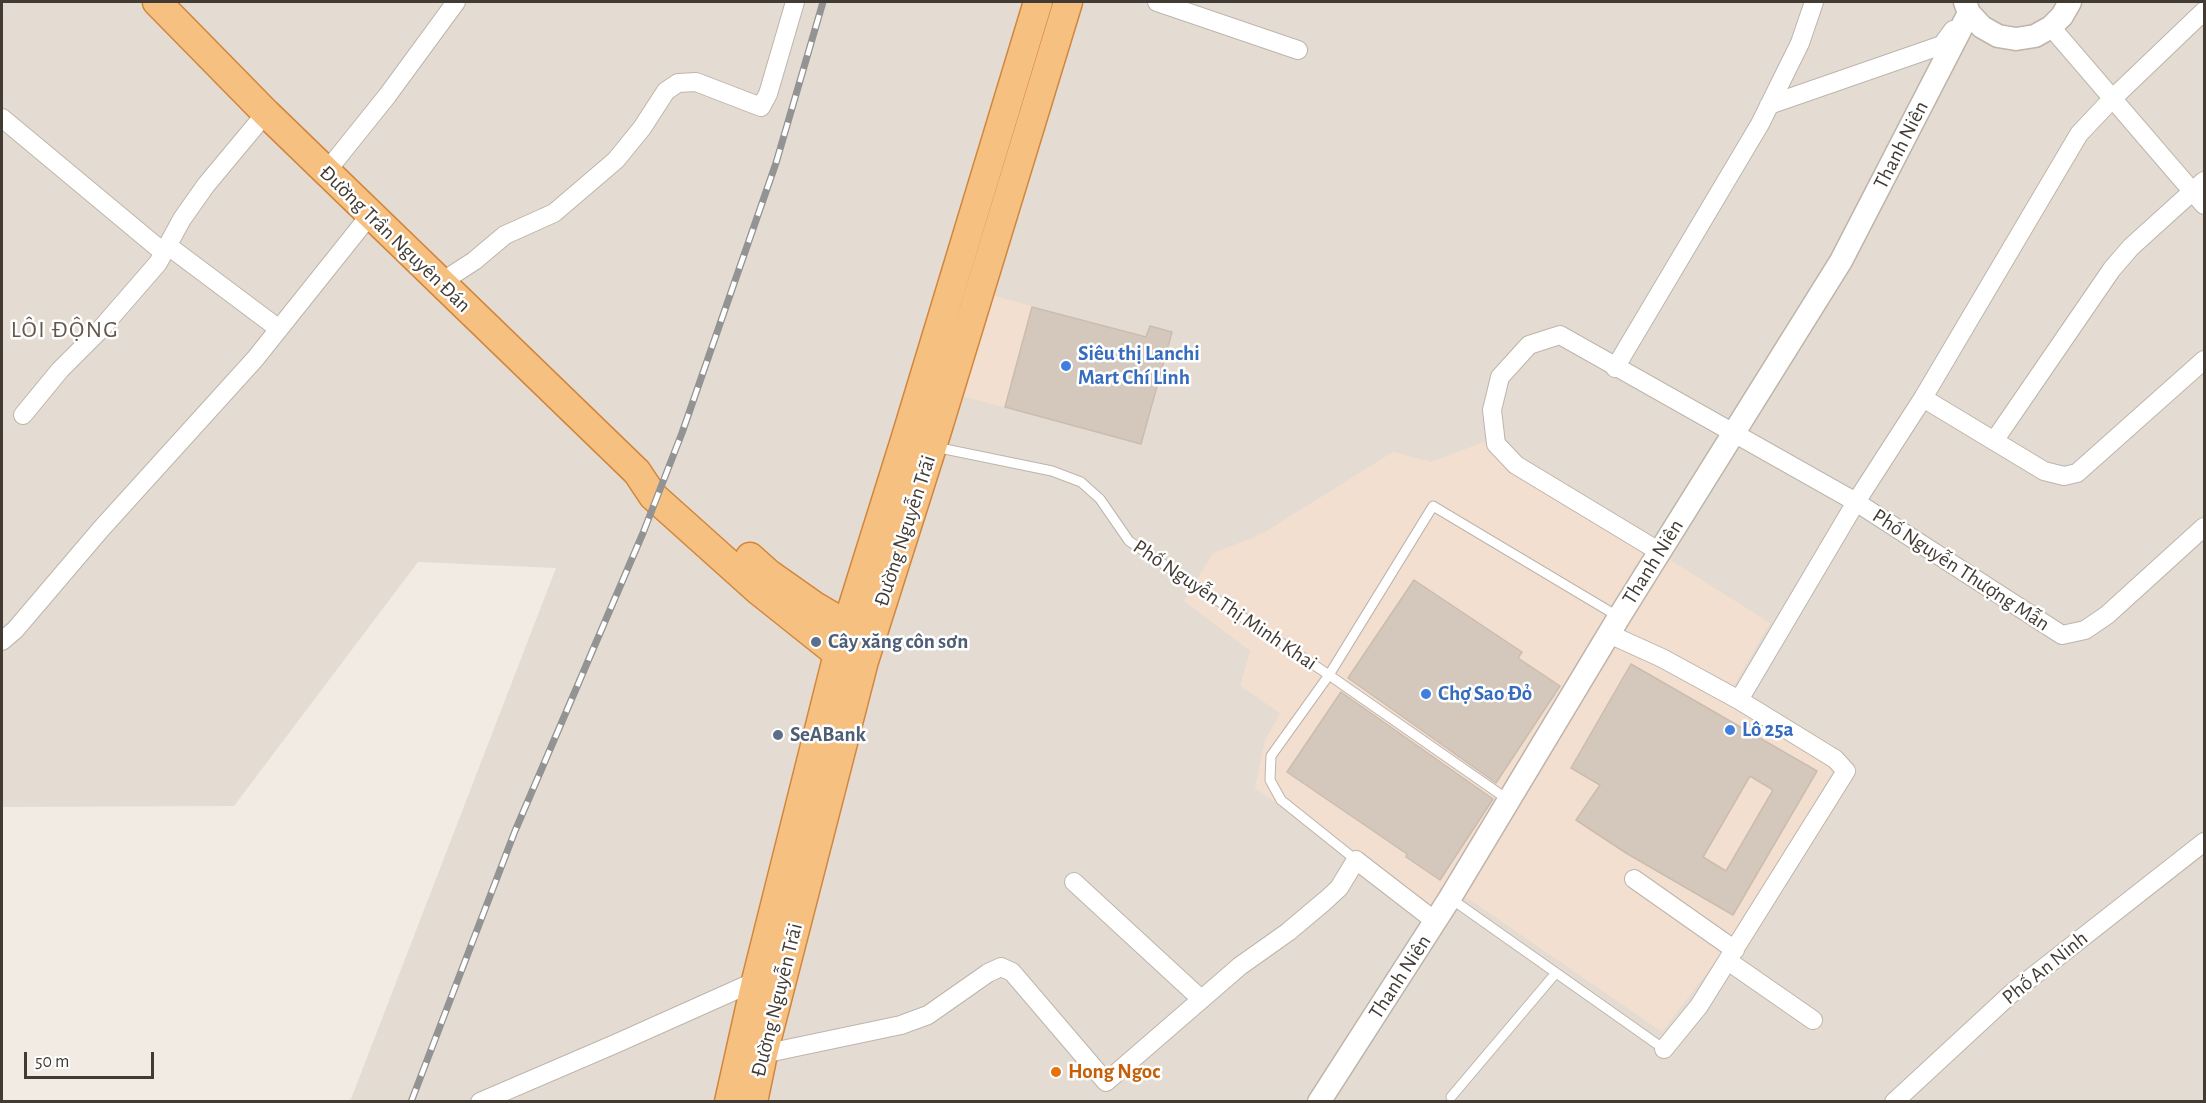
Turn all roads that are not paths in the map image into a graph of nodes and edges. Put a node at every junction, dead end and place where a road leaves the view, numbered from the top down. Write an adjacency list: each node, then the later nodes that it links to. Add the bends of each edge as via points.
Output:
1 (157, 2): 15 (highway, Đường Trần Nguyên Đán)
2 (456, 2): 17 (street)
3 (795, 2): 21 (street, via 768,94 760,107 696,82 678,83 666,91 616,160 554,213 505,235)
4 (1038, 2): 29 (highway, Đường Nguyễn Trãi)
5 (1068, 2): 29 (highway, Đường Nguyễn Trãi)
6 (1157, 2): 12 (street)
7 (1814, 2): 14 (street, via 1800,43)
8 (2070, 2): 11 (street)
9 (1967, 8): 11 (street, via 1982,27 1998,36 2035,36); 14 (street, via 1942,45); 27 (street, Thanh Niên, via 1841,261)
10 (2205, 11): 13 (street)
11 (2051, 27): 13 (street)
12 (1298, 50)
13 (2112, 99): 18 (street); 25 (street, via 2079,134)
14 (1769, 105): 24 (street)
15 (266, 113): 17 (highway, Đường Trần Nguyên Đán); 20 (street, via 206,185)
16 (2, 118): 20 (street)
17 (326, 172): 19 (highway, Đường Trần Nguyên Đán)
18 (2201, 192): 28 (street, via 2131,247 2112,269)
19 (370, 215): 21 (highway, Đường Trần Nguyên Đán); 22 (street)
20 (165, 249): 22 (street); 26 (street, via 136,288)
21 (440, 283): 30 (highway, Đường Trần Nguyên Đán)
22 (279, 329): 36 (street)
23 (2205, 360): 28 (street, via 2077,473 2064,476 2044,471)
24 (1615, 368): 27 (street, Phố Nguyễn Thượng Mẫn); 33 (street, Phố Nguyễn Thượng Mẫn, via 1560,335 1529,345 1500,376 1492,410 1496,444 1516,465)
25 (1923, 398): 28 (street); 31 (street)
26 (23, 415)
27 (1734, 434): 31 (street, Phố Nguyễn Thượng Mẫn); 33 (street, Thanh Niên)
28 (1994, 441)
29 (919, 442): 35 (highway, Đường Nguyễn Trãi); 38 (lane, Phố Nguyễn Thị Minh Khai, via 1052,471 1081,482 1100,499 1130,542)
30 (637, 472): 35 (highway, Đường Trần Nguyên Đán, via 660,479 769,574 813,605); 37 (highway, Đường Trần Nguyên Đán, via 653,496 759,591)
31 (1856, 502): 32 (street, Phố Nguyễn Thượng Mẫn, via 2062,635 2085,630 2107,615); 39 (street)
32 (2205, 527)
33 (1660, 552): 34 (street, Thanh Niên)
34 (1614, 626): 38 (lane, via 1433,506); 39 (street, via 1662,658); 40 (street, Thanh Niên)
35 (860, 630): 37 (highway, Đường Nguyễn Trãi)
36 (2, 641)
37 (851, 658): 49 (highway, Đường Nguyễn Trãi); 53 (highway, Đường Nguyễn Trãi)
38 (1329, 675): 40 (lane, Phố Nguyễn Thị Minh Khai); 42 (lane, via 1271,756 1270,780 1281,800)
39 (1739, 700): 47 (street, via 1835,759 1846,771)
40 (1508, 800): 45 (street, Thanh Niên)
41 (2205, 842): 59 (street, Phố An Ninh, via 2013,992)
42 (1356, 860): 46 (street); 50 (street, via 1339,888 1326,900)
43 (1634, 879): 47 (street)
44 (1074, 882): 50 (street)
45 (1450, 898): 46 (street, Thanh Niên); 48 (lane)
46 (1435, 921): 58 (street, Thanh Niên)
47 (1731, 956): 51 (street); 52 (street, via 1700,1006)
48 (1555, 974): 52 (lane); 54 (lane)
49 (756, 981): 53 (highway, Đường Nguyễn Trãi); 55 (street)
50 (1201, 999): 53 (street, via 1106,1082 1012,972 1002,968 988,973 928,1015 901,1025)
51 (1813, 1020)
52 (1664, 1049)
53 (750, 1055): 56 (highway, Đường Nguyễn Trãi); 57 (highway, Đường Nguyễn Trãi)
54 (1451, 1097)
55 (480, 1101)
56 (729, 1101)
57 (753, 1101)
58 (1319, 1101)
59 (1893, 1101)

